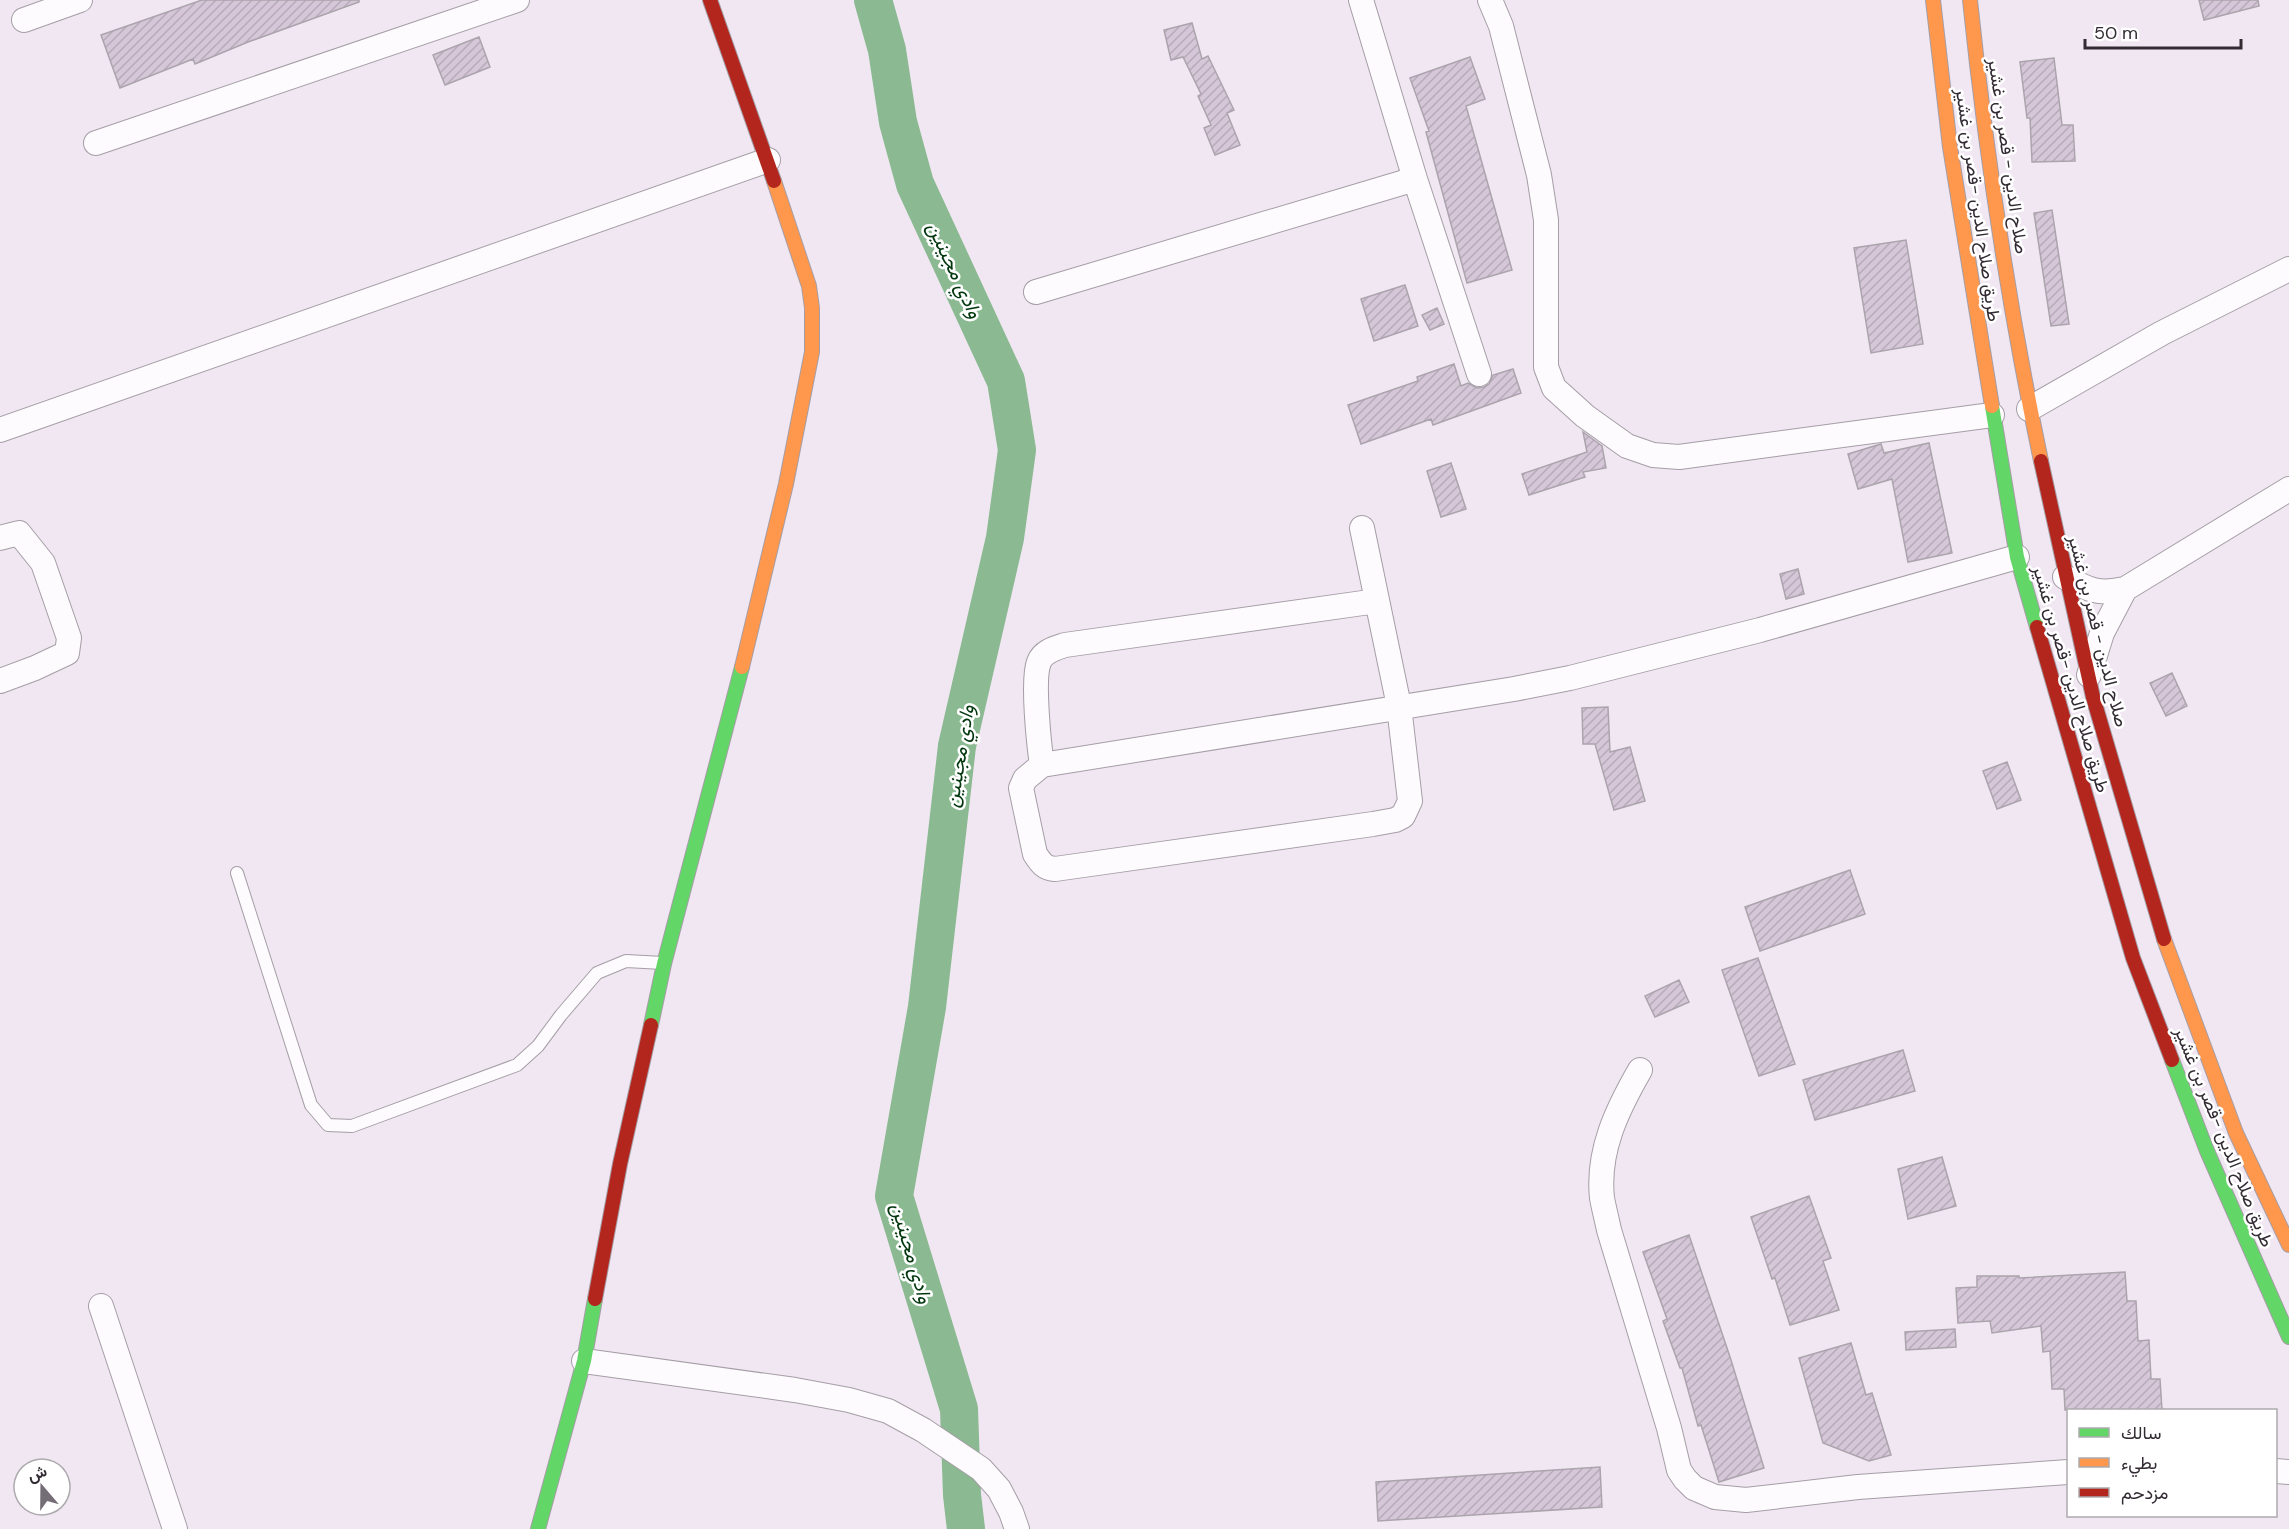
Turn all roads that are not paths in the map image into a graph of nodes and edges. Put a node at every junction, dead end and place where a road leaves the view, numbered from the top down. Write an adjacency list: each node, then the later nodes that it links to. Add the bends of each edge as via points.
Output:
1 (80, 0): 8 (street)
2 (517, 0): 9 (street)
3 (710, 0): 10 (main road)
4 (1361, 0): 11 (street)
5 (1491, 0): 16 (street, via 1539,175 1545,220 1546,367 1554,388 1585,416 1628,446 1653,455 1679,457)
6 (1933, 0): 16 (main road, طريق صلاح الدين -قصر بن غشير, via 1950,147)
7 (1970, 0): 15 (main road, صلاح الدين - قصر بن غشير, via 1983,125)
8 (24, 20)
9 (96, 143)
10 (768, 160): 17 (street); 30 (main road, via 809,286 812,352 758,605)
11 (1416, 179): 13 (street); 14 (street)
12 (2289, 269): 15 (street, via 2162,333)
13 (1036, 292)
14 (1479, 374)
15 (2029, 409): 22 (main road, صلاح الدين - قصر بن غشير)
16 (1992, 415): 21 (main road, طريق صلاح الدين -قصر بن غشير)
17 (1, 425)
18 (2289, 489): 23 (street)
19 (1362, 528): 24 (street)
20 (0, 538): 26 (street, via 19,533 43,563 69,638 67,653)
21 (2017, 557): 27 (street, via 1641,661 1514,689); 34 (main road, طريق صلاح الدين -قصر بن غشير, via 2133,958 2207,1151)
22 (2065, 577): 23 (street, via 2097,592); 25 (main road, صلاح الدين - قصر بن غشير)
23 (2125, 590): 25 (street, via 2102,633)
24 (1377, 601): 27 (street); 28 (street, via 1065,645 1047,652 1039,661 1036,677)
25 (2088, 678): 32 (main road, صلاح الدين - قصر بن غشير, via 2168,951 2236,1133)
26 (0, 681)
27 (1399, 706): 28 (street); 28 (street, via 1410,801 1403,816 1372,824 1046,868 1035,855 1022,788 1025,779)
28 (1042, 765)
29 (237, 873): 30 (lane, via 311,1105 328,1125 352,1126 517,1065 538,1046 597,974 626,961)
30 (664, 964): 35 (main road, via 620,1164)
31 (1640, 1070): 36 (street, via 1619,1107 1607,1142 1601,1172 1602,1199 1680,1470 1694,1488 1715,1497 1746,1500 1858,1487)
32 (2289, 1245)
33 (101, 1306): 37 (street)
34 (2289, 1337)
35 (584, 1361): 38 (main road); 39 (street, via 756,1384 888,1411 981,1469 999,1489)
36 (2067, 1472)
37 (175, 1529)
38 (538, 1529)
39 (1017, 1529)

